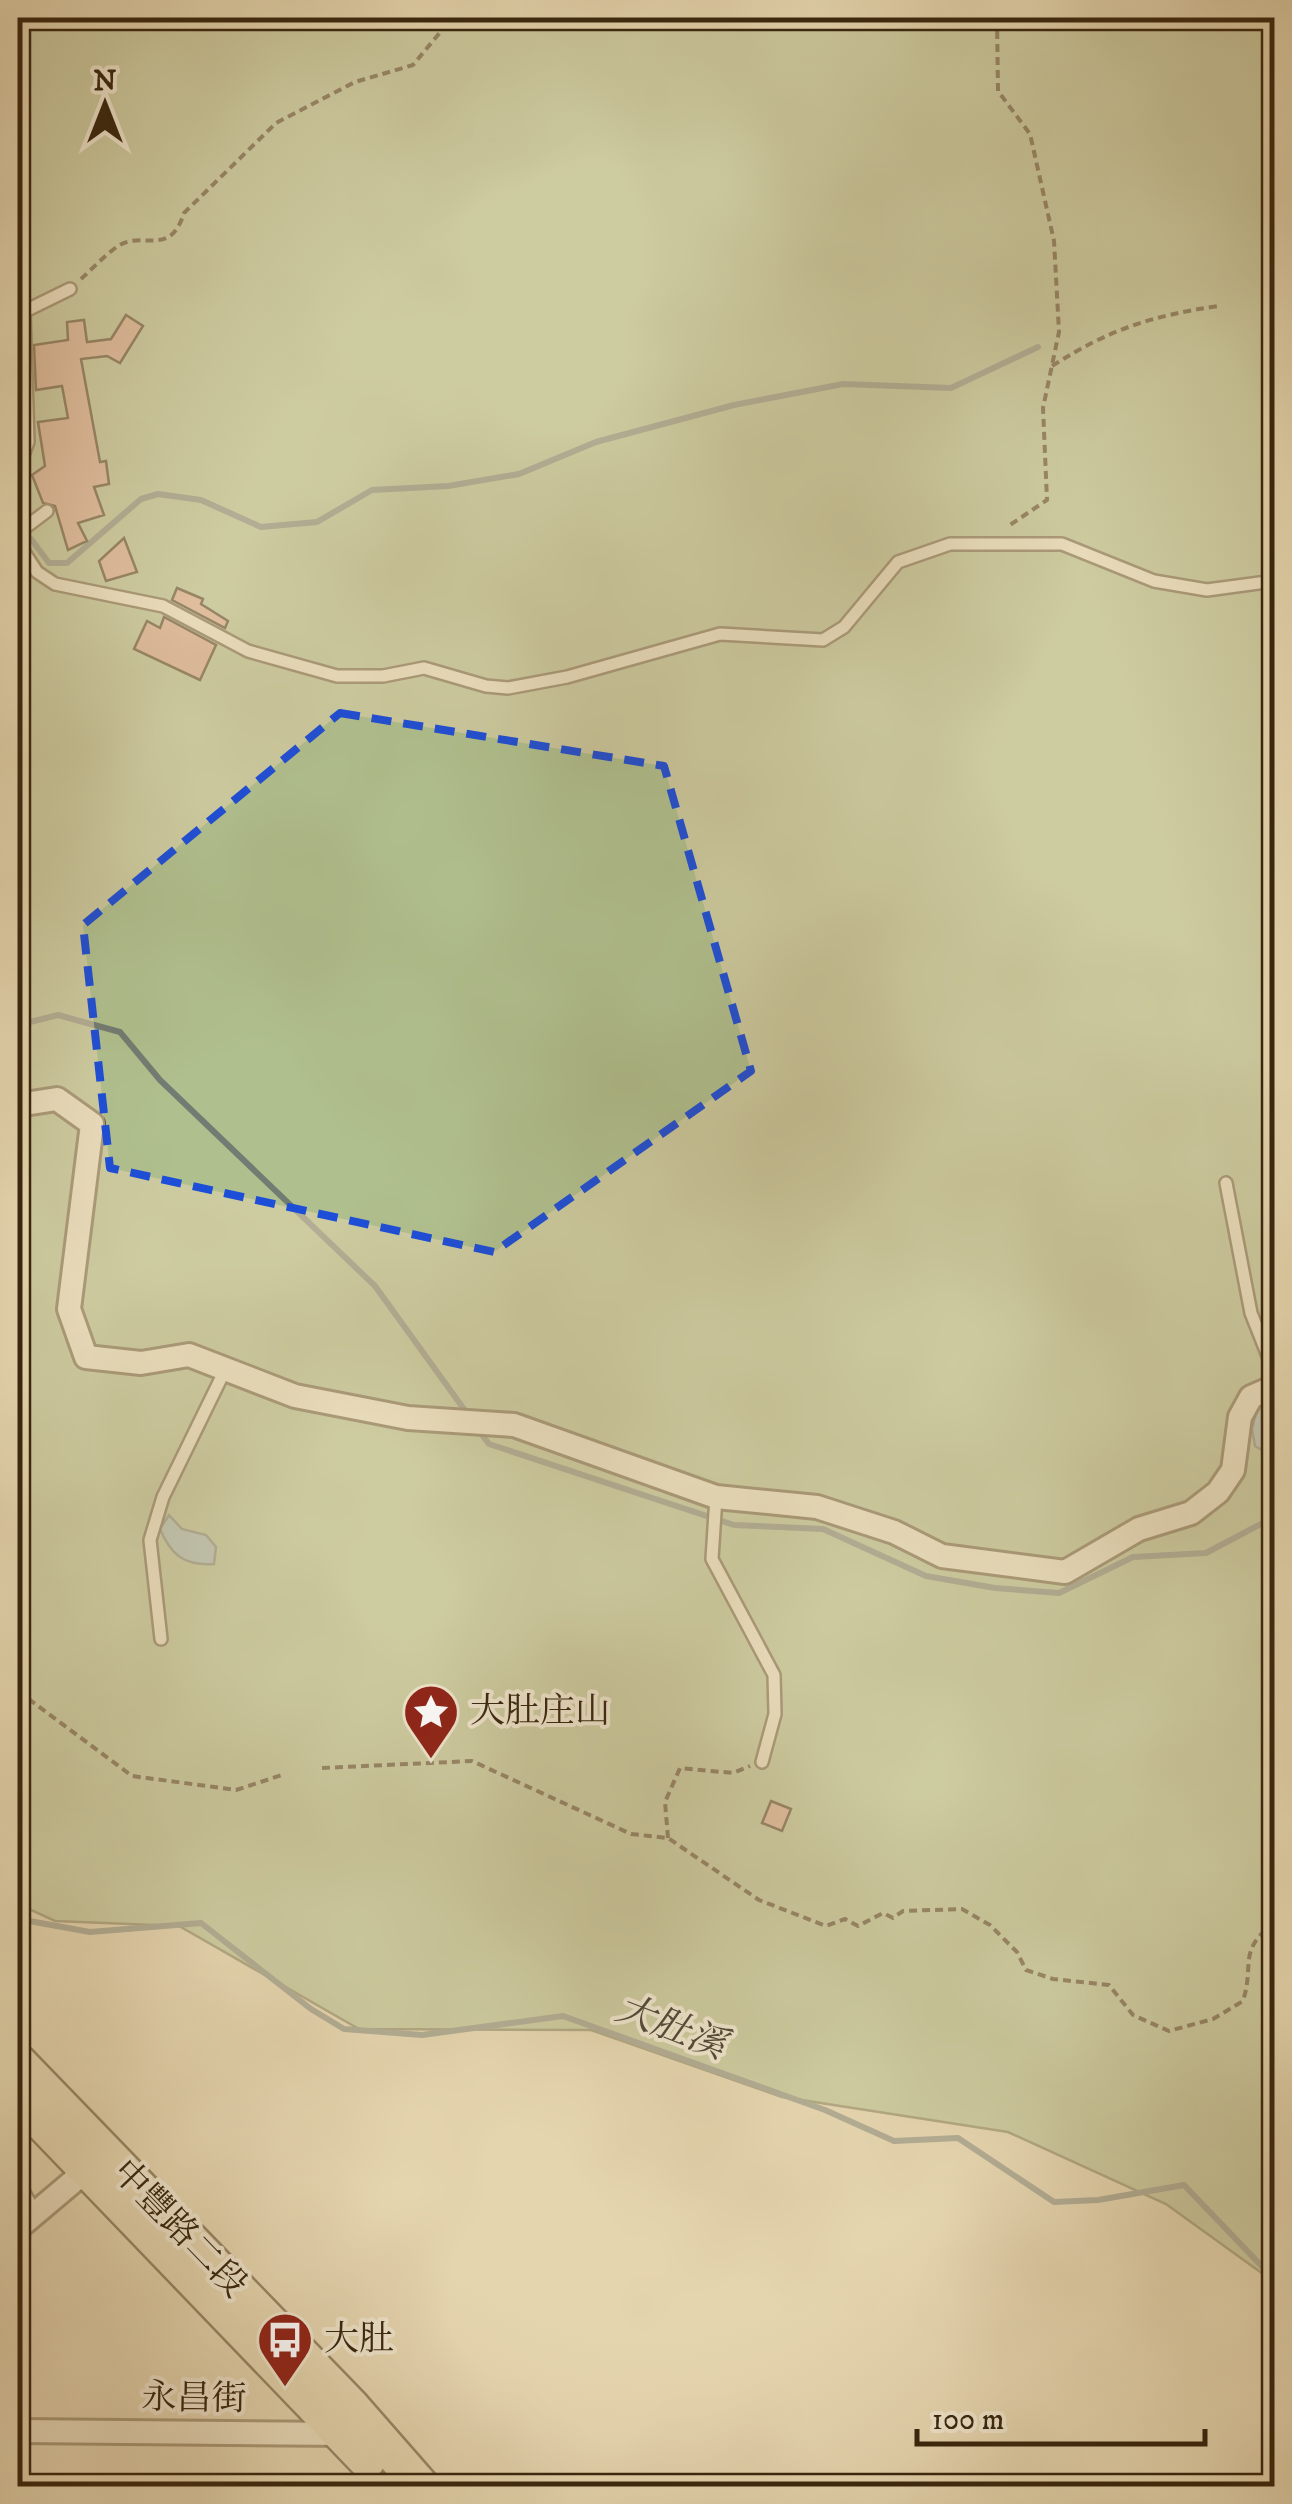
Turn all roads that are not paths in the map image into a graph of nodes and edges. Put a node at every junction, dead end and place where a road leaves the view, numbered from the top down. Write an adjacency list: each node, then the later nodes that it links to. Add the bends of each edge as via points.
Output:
1 (70, 289): 2 (lane)
2 (21, 313): 3 (lane, via 28,442)
3 (18, 468)
4 (47, 510): 5 (lane)
5 (18, 533)
6 (18, 543): 7 (lane, via 37,572 55,584 164,606 248,651 336,676 424,668 508,688 720,634 824,640 844,628 898,562 950,544 1062,544 1154,581 1207,590)
7 (1274, 581)
8 (18, 1105): 10 (street, via 57,1100 92,1124 69,1309 86,1357 141,1364 189,1355)
9 (1226, 1183): 11 (lane, via 1251,1314)
10 (226, 1368): 13 (street, via 314,1400 408,1418 514,1425); 14 (lane, via 163,1496 150,1540)
11 (1274, 1371)
12 (1274, 1387): 13 (street, via 1251,1397 1240,1417 1233,1470 1218,1492 1191,1513 1139,1529 1065,1572 942,1556 894,1532 817,1508)
13 (716, 1497): 15 (lane, via 712,1559 774,1675 775,1714)
14 (162, 1639)
15 (762, 1762)
16 (18, 2062): 18 (main road, 中豐路二段)
17 (18, 2098): 18 (main road, 中豐路二段)
18 (96, 2162): 20 (street); 21 (main road, 中豐路二段)
19 (18, 2182): 20 (lane)
20 (27, 2221)
21 (355, 2428): 22 (street, 永昌街); 23 (main road, 中豐路二段); 24 (main road, 中豐路二段)
22 (18, 2431)
23 (389, 2486)
24 (421, 2486)

